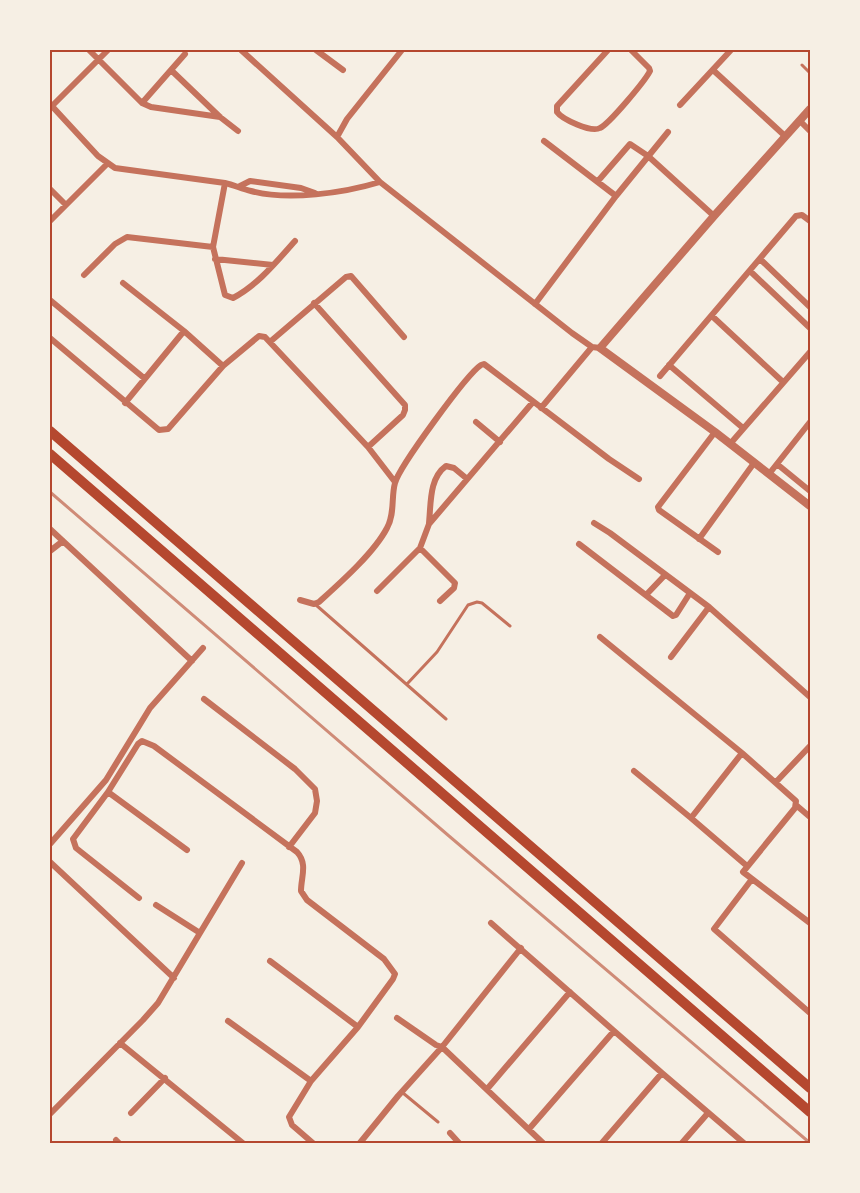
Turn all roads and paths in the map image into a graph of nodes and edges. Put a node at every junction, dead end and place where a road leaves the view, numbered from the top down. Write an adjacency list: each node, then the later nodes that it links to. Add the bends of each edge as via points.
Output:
1 (88, 50): 10 (street)
2 (108, 50): 10 (street)
3 (241, 50): 26 (street)
4 (316, 50): 13 (street)
5 (402, 50): 26 (street)
6 (608, 50): 7 (street, via 557,105 563,119 594,129 609,119 650,71)
7 (631, 50)
8 (731, 50): 14 (street)
9 (185, 54): 12 (street)
10 (98, 59): 16 (street); 17 (street)
11 (802, 65): 15 (lane)
12 (171, 70): 16 (street); 20 (street)
13 (343, 70)
14 (713, 70): 18 (street); 25 (street)
15 (810, 73)
16 (142, 103): 20 (street)
17 (51, 105): 29 (street)
18 (680, 105)
19 (810, 110): 21 (street)
20 (219, 117): 22 (street)
21 (800, 121): 23 (street); 25 (street)
22 (238, 131)
23 (810, 131)
24 (668, 132): 28 (street)
25 (785, 136): 36 (street)
26 (337, 137): 31 (street)
27 (544, 141): 30 (street)
28 (648, 156): 30 (street, via 629,144); 34 (street); 36 (street)
29 (107, 164): 32 (street, via 126,171); 35 (street)
30 (598, 181): 34 (street)
31 (380, 182): 32 (street, via 299,197 250,191); 49 (street)
32 (225, 183): 40 (street)
33 (50, 189): 35 (street)
34 (616, 196): 49 (street)
35 (66, 205): 37 (street)
36 (714, 216): 57 (street)
37 (50, 221)
38 (810, 221): 42 (street, via 802,214 796,216)
39 (295, 241): 43 (street)
40 (213, 247): 41 (street); 45 (street, via 127,237)
41 (215, 259): 43 (street); 43 (street, via 225,295 233,298)
42 (760, 259): 44 (street); 50 (street)
43 (273, 265)
44 (750, 271): 51 (street); 52 (street)
45 (84, 275)
46 (123, 284): 53 (street)
47 (50, 300): 62 (street)
48 (314, 303): 54 (street, via 351,276); 56 (street); 74 (street, via 405,405 403,415)
49 (535, 304): 57 (street)
50 (810, 307)
51 (712, 316): 59 (street); 63 (street)
52 (810, 328)
53 (184, 331): 60 (street); 62 (street)
54 (404, 337)
55 (50, 338): 65 (street)
56 (271, 341): 60 (street, via 259,336); 74 (street)
57 (596, 347): 66 (street); 71 (street)
58 (810, 352): 63 (street)
59 (669, 365): 61 (street); 69 (street)
60 (223, 366): 65 (street, via 168,429 159,430)
61 (660, 376)
62 (144, 378): 65 (street)
63 (783, 382): 69 (street)
64 (533, 402): 66 (street); 72 (street); 81 (street, via 484,364 477,366 427,430)
65 (125, 403)
66 (541, 408): 80 (street)
67 (476, 422): 72 (street)
68 (810, 422): 77 (street)
69 (743, 428): 73 (street)
70 (50, 431): 145 (highway)
71 (715, 432): 73 (street); 87 (street, via 658,507)
72 (500, 442): 79 (street)
73 (730, 444): 76 (street)
74 (368, 447): 81 (street)
75 (50, 454): 147 (highway)
76 (754, 463): 78 (street); 87 (street)
77 (777, 464): 78 (street); 82 (street)
78 (769, 474): 83 (street)
79 (466, 478): 85 (street); 85 (street, via 454,468 446,466 440,470 432,490)
80 (639, 479)
81 (395, 482): 99 (street, via 389,526 377,544)
82 (810, 490)
83 (810, 507)
84 (594, 523): 93 (street)
85 (429, 524): 90 (street)
86 (50, 529): 88 (street)
87 (699, 539): 92 (street)
88 (63, 541): 91 (street); 105 (street)
89 (579, 544): 96 (street)
90 (420, 548): 94 (street); 98 (street, via 455,583)
91 (50, 550)
92 (718, 552)
93 (665, 575): 95 (street); 96 (street)
94 (377, 591)
95 (690, 593): 96 (street, via 673,616); 100 (street)
96 (646, 595)
97 (300, 600): 99 (street)
98 (440, 601)
99 (314, 604): 106 (lane)
100 (709, 607): 104 (street); 107 (street)
101 (510, 626): 106 (lane, via 482,603 468,605 437,652)
102 (600, 637): 111 (street)
103 (203, 648): 105 (street)
104 (670, 657)
105 (192, 661): 118 (street, via 150,708 106,780)
106 (407, 684): 109 (lane)
107 (810, 697)
108 (204, 699): 119 (street, via 315,789 315,813)
109 (446, 719)
110 (810, 746): 113 (street)
111 (742, 753): 113 (street); 117 (street)
112 (634, 771): 117 (street)
113 (776, 783): 115 (street)
114 (108, 792): 119 (street, via 138,744 147,742); 120 (street); 125 (street, via 75,834 73,844)
115 (796, 805): 116 (street); 123 (street)
116 (810, 817)
117 (691, 818): 123 (street)
118 (50, 844)
119 (289, 847): 137 (street, via 302,858 301,891 307,900 384,959 395,974)
120 (187, 850)
121 (50, 862): 132 (street)
122 (242, 863): 129 (street)
123 (747, 866): 124 (street, via 743,872)
124 (752, 879): 128 (street); 134 (street, via 714,930)
125 (139, 898)
126 (156, 905): 129 (street)
127 (491, 923): 130 (street)
128 (810, 923)
129 (200, 933): 132 (street)
130 (521, 948): 133 (street); 140 (street)
131 (270, 961): 137 (street)
132 (174, 978): 139 (street, via 144,1020)
133 (570, 992): 138 (street); 144 (street)
134 (810, 1013)
135 (397, 1018): 140 (street)
136 (228, 1021): 143 (street)
137 (358, 1027): 143 (street)
138 (614, 1031): 141 (street); 152 (street)
139 (120, 1043): 142 (street); 150 (street)
140 (442, 1047): 144 (street); 146 (street)
141 (662, 1073): 149 (street); 159 (street)
142 (165, 1078): 148 (street); 154 (street)
143 (312, 1081): 155 (street, via 289,1121)
144 (488, 1088): 152 (street)
145 (810, 1088)
146 (401, 1092): 151 (lane); 156 (street)
147 (810, 1112)
148 (132, 1113)
149 (708, 1113): 160 (street); 161 (street)
150 (50, 1114)
151 (438, 1122)
152 (529, 1129): 158 (street)
153 (450, 1133): 157 (street)
154 (244, 1143)
155 (314, 1143)
156 (359, 1143)
157 (460, 1143)
158 (544, 1143)
159 (601, 1143)
160 (681, 1143)
161 (745, 1143)

